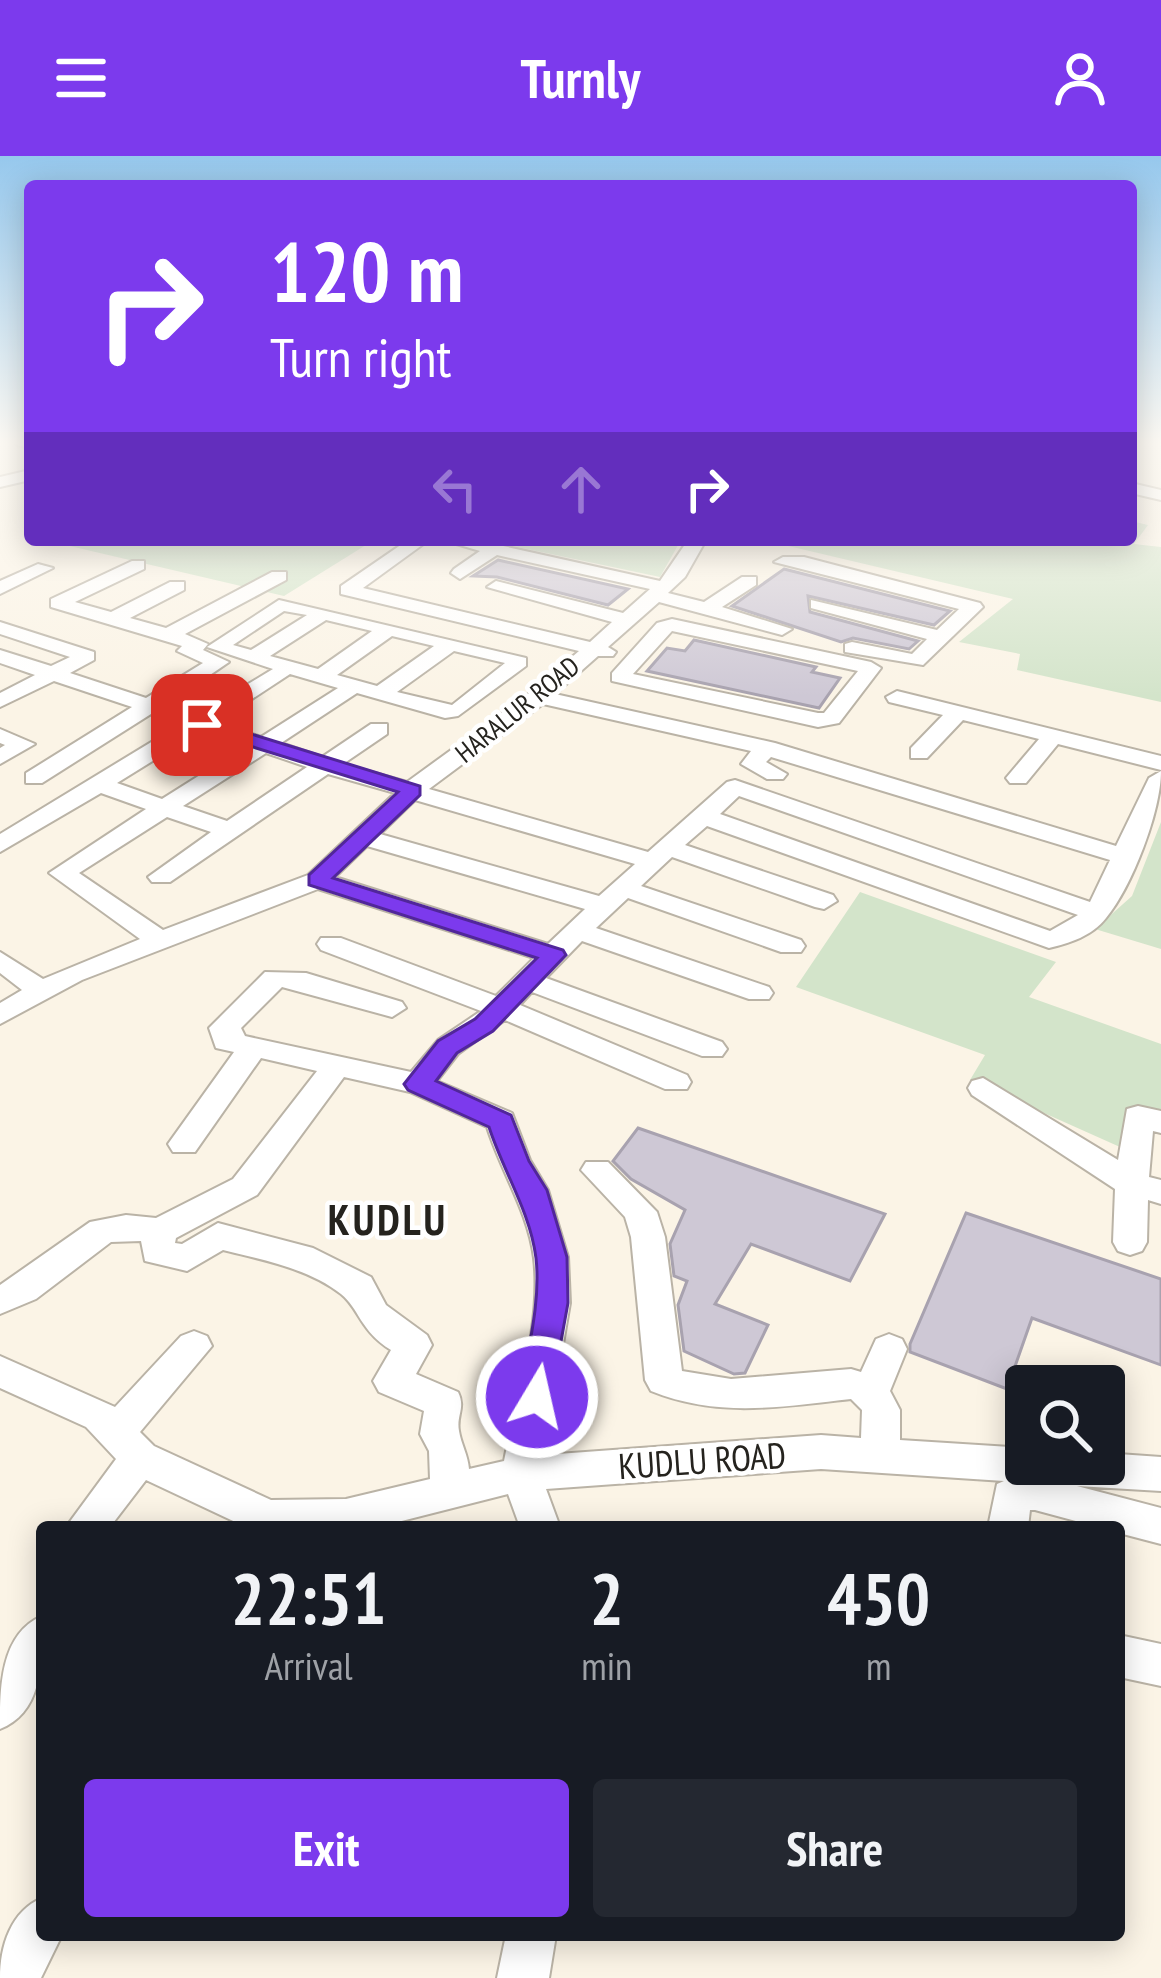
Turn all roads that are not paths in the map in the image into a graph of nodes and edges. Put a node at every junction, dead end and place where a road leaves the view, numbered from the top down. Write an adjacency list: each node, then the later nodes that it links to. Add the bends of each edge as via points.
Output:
1 (411, 546): 21 (street, via 348,590)
2 (481, 546): 4 (street)
3 (694, 546): 14 (street, HARALUR ROAD)
4 (495, 549): 8 (street); 14 (street)
5 (783, 562): 23 (street, via 973,607)
6 (138, 565): 18 (street, via 58,603)
7 (44, 568): 12 (street)
8 (460, 573)
9 (279, 576): 22 (street)
10 (748, 580): 16 (street)
11 (177, 586): 18 (street)
12 (1, 587)
13 (496, 587): 21 (street)
14 (659, 591): 16 (street); 21 (street, HARALUR ROAD)
15 (818, 604): 23 (street)
16 (706, 609): 23 (street, via 900,661 916,661)
17 (323, 613): 20 (street); 27 (street); 27 (street, via 279,606 218,643)
18 (113, 619): 22 (street)
19 (0, 628): 28 (street, via 87,656)
20 (388, 629): 24 (street); 30 (street)
21 (608, 635): 25 (street); 35 (street, HARALUR ROAD)
22 (167, 636): 37 (street, via 198,644 187,651 220,662)
23 (941, 637)
24 (450, 644): 31 (street, via 519,662); 33 (street)
25 (642, 651): 25 (street, via 673,626 871,668 831,718 818,720 619,676)
26 (0, 656): 28 (street)
27 (253, 658): 30 (street)
28 (54, 673): 36 (street); 37 (street)
29 (281, 673): 39 (street)
30 (320, 677): 33 (street)
31 (489, 686): 33 (street, via 452,712); 35 (street)
32 (348, 691): 43 (street)
33 (380, 694)
34 (897, 697): 38 (street)
35 (537, 698): 44 (street); 54 (street, HARALUR ROAD)
36 (0, 700)
37 (154, 705): 39 (street); 50 (street)
38 (958, 712): 42 (street); 45 (street)
39 (202, 725): 43 (street); 53 (street)
40 (379, 729): 48 (street)
41 (0, 736): 46 (street, via 24,744)
42 (1054, 736): 47 (street); 51 (street)
43 (266, 746): 48 (street); 55 (street)
44 (767, 748): 49 (street, via 752,764); 61 (street)
45 (919, 753)
46 (0, 757)
47 (1161, 763)
48 (326, 766): 54 (street); 57 (street)
49 (775, 773)
50 (34, 778)
51 (1018, 778)
52 (1161, 778): 61 (street)
53 (100, 785): 55 (street); 58 (street)
54 (412, 790): 59 (street, HARALUR ROAD); 60 (street)
55 (166, 808): 57 (street); 68 (street, via 62,873)
56 (703, 816): 60 (street); 66 (street, via 1049,940); 66 (street, via 735,788)
57 (231, 831): 62 (street)
58 (6, 835)
59 (364, 837): 63 (street, HARALUR ROAD); 64 (street)
60 (659, 854): 64 (street); 65 (street)
61 (1124, 856): 66 (street)
62 (161, 878)
63 (317, 880): 68 (street, HARALUR ROAD); 71 (street)
64 (613, 897): 67 (street); 70 (street)
65 (824, 901)
66 (1097, 913)
67 (577, 930): 71 (street); 75 (street)
68 (161, 941): 74 (street, HARALUR ROAD)
69 (331, 944): 77 (street)
70 (791, 946)
71 (554, 955): 73 (street)
72 (0, 960): 74 (street)
73 (529, 981): 77 (street); 80 (street)
74 (41, 992): 78 (street, HARALUR ROAD)
75 (759, 993)
76 (392, 1008): 79 (street, via 275,979 224,1028 226,1041)
77 (500, 1008): 82 (street); 83 (street, via 448,1047)
78 (0, 1015)
79 (253, 1048): 81 (street); 86 (street)
80 (712, 1049)
81 (337, 1066): 83 (street); 89 (street, via 245,1187)
82 (676, 1082)
83 (418, 1084): 98 (street, via 501,1121 551,1257 552,1303)
84 (983, 1088): 88 (street)
85 (1161, 1122): 88 (street, via 1138,1117)
86 (184, 1144)
87 (597, 1170): 95 (street, via 644,1225 664,1380 712,1395 851,1384)
88 (1146, 1188): 90 (street)
89 (160, 1231): 91 (street, via 103,1231); 104 (street, via 157,1252 187,1258 218,1236 301,1257 359,1288 384,1329 414,1345 392,1381 446,1402 439,1434)
90 (1130, 1242)
91 (0, 1300)
92 (194, 1346): 96 (street)
93 (889, 1349): 95 (street)
94 (0, 1371): 96 (street, KUDLU ROAD, via 100,1416)
95 (871, 1391): 97 (street, via 881,1410)
96 (129, 1444): 105 (street); 106 (street, KUDLU ROAD, via 226,1502)
97 (880, 1455): 98 (street, KUDLU ROAD, via 821,1452); 99 (street, KUDLU ROAD)
98 (521, 1474): 104 (street, KUDLU ROAD); 108 (street)
99 (1005, 1474)
100 (1161, 1474): 101 (street, KUDLU ROAD)
101 (1125, 1475)
102 (1026, 1485): 109 (street, via 1011,1496)
103 (1050, 1485): 110 (street)
104 (451, 1490): 107 (street, KUDLU ROAD)
105 (89, 1521)
106 (313, 1521)
107 (328, 1521)
108 (538, 1521)
109 (1009, 1521)
110 (1161, 1526)
111 (36, 1647): 114 (street)
112 (1125, 1657): 113 (street)
113 (1161, 1665)
114 (0, 1707)
115 (36, 1935): 117 (street)
116 (530, 1941): 118 (street)
117 (14, 1978)
118 (523, 1978)

